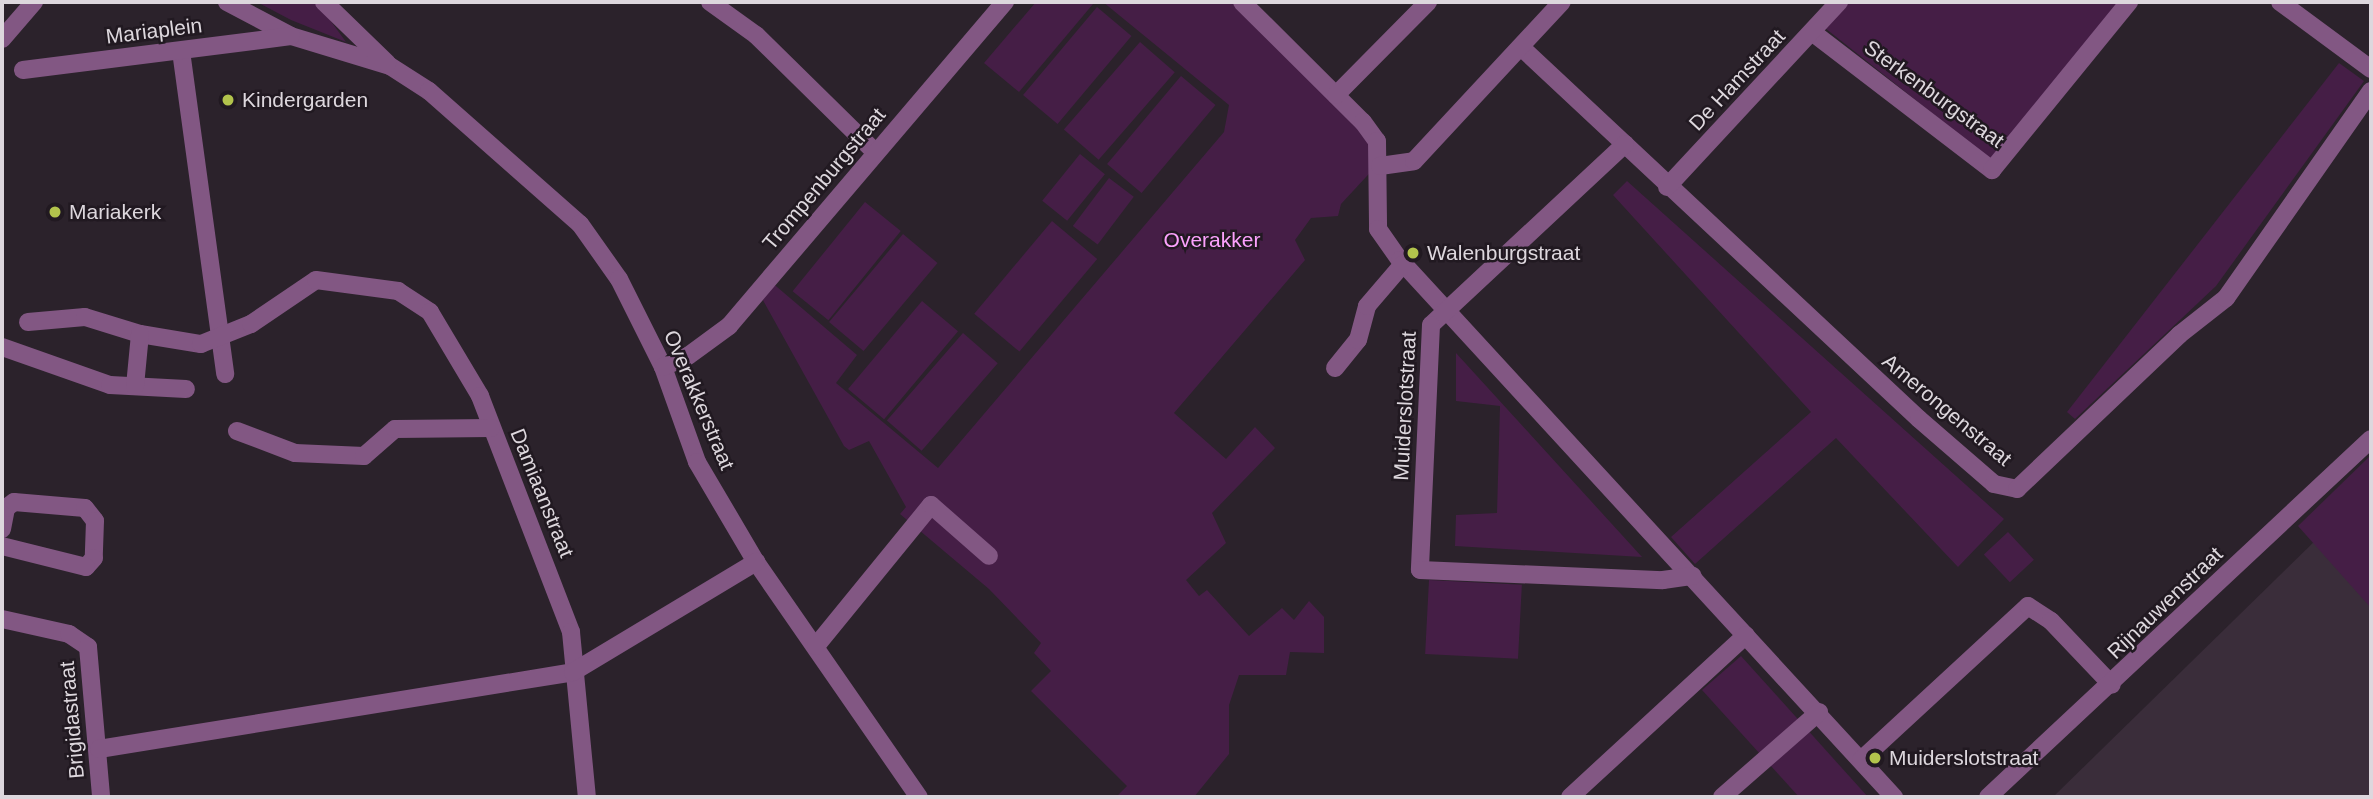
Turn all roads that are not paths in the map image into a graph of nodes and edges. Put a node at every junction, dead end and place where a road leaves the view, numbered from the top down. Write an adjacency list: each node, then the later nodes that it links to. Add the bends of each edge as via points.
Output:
1 (34, 2): 14 (street)
2 (227, 2): 13 (street, Overakkerstraat)
3 (324, 2): 17 (street, Overakkerstraat)
4 (710, 2): 23 (street, via 755,35)
5 (1005, 2): 23 (street, Trompenburgstraat)
6 (1242, 2): 21 (street, Muiderslotstraat)
7 (1428, 2): 21 (street)
8 (1562, 2): 15 (street)
9 (1839, 2): 12 (street, De Hamstraat)
10 (2129, 2): 12 (street, Sterkenburgstraat, via 1992,170)
11 (2280, 2): 18 (street)
12 (1812, 32): 25 (street, De Hamstraat)
13 (291, 36): 16 (street, Mariaplein); 17 (street, Overakkerstraat)
14 (2, 39)
15 (1522, 48): 22 (street, Amerongenstraat); 24 (street, via 1414,161)
16 (181, 51): 19 (street, Mariaplein); 30 (street)
17 (390, 65): 32 (street, Overakkerstraat, via 429,91 580,224 619,279)
18 (2371, 69)
19 (23, 70)
20 (2371, 91): 25 (street, Amerongenstraat, via 2226,298 2179,335 2017,489 1994,484)
21 (1336, 95): 24 (street, Muiderslotstraat, via 1377,141)
22 (1625, 144): 25 (street, Amerongenstraat); 27 (street, Muiderslotstraat)
23 (876, 153): 32 (street, Trompenburgstraat, via 729,327 688,356)
24 (1380, 166): 26 (street, Muiderslotstraat, via 1375,207 1378,229)
25 (1667, 187)
26 (1403, 264): 27 (street, Muiderslotstraat); 33 (street, via 1367,306 1358,340)
27 (1444, 313): 44 (street, Muiderslotstraat); 44 (street, Muiderslotstraat, via 1431,325 1420,570 1663,580)
28 (27, 323): 29 (street, via 85,317)
29 (140, 334): 30 (street, via 201,344); 35 (street)
30 (220, 335): 34 (street); 37 (street, via 251,324 316,280 398,291 430,312 480,396)
31 (2, 346): 35 (street, via 110,385)
32 (663, 367): 43 (street, Overakkerstraat, via 697,463)
33 (1335, 368)
34 (225, 374)
35 (135, 386): 36 (street)
36 (186, 389)
37 (491, 428): 38 (street, Damiaanstraat, via 395,429 364,456 295,453); 48 (street, Damiaanstraat, via 571,632)
38 (237, 430)
39 (2371, 439): 49 (street, Rijnauwenstraat)
40 (2, 529): 41 (street, via 6,508 14,502 85,508 95,521 93,558 86,567)
41 (2, 546)
42 (989, 556): 47 (street, via 930,505)
43 (756, 562): 47 (street, Overakkerstraat); 48 (street)
44 (1693, 576): 46 (street, Muiderslotstraat)
45 (2, 619): 51 (street, Brigidastraat, via 69,634 88,647)
46 (1746, 635): 50 (street, Muiderslotstraat); 56 (street)
47 (816, 646): 55 (street, Overakkerstraat)
48 (573, 672): 51 (street); 54 (street, Damiaanstraat)
49 (2112, 685): 52 (street, via 2051,621 2028,606); 59 (street, Rijnauwenstraat)
50 (1819, 712): 52 (street, Muiderslotstraat); 57 (street)
51 (99, 749): 53 (street, Brigidastraat)
52 (1860, 760): 58 (street, Muiderslotstraat)
53 (102, 797)
54 (587, 797)
55 (919, 797)
56 (1570, 797)
57 (1722, 797)
58 (1894, 797)
59 (1988, 797)

